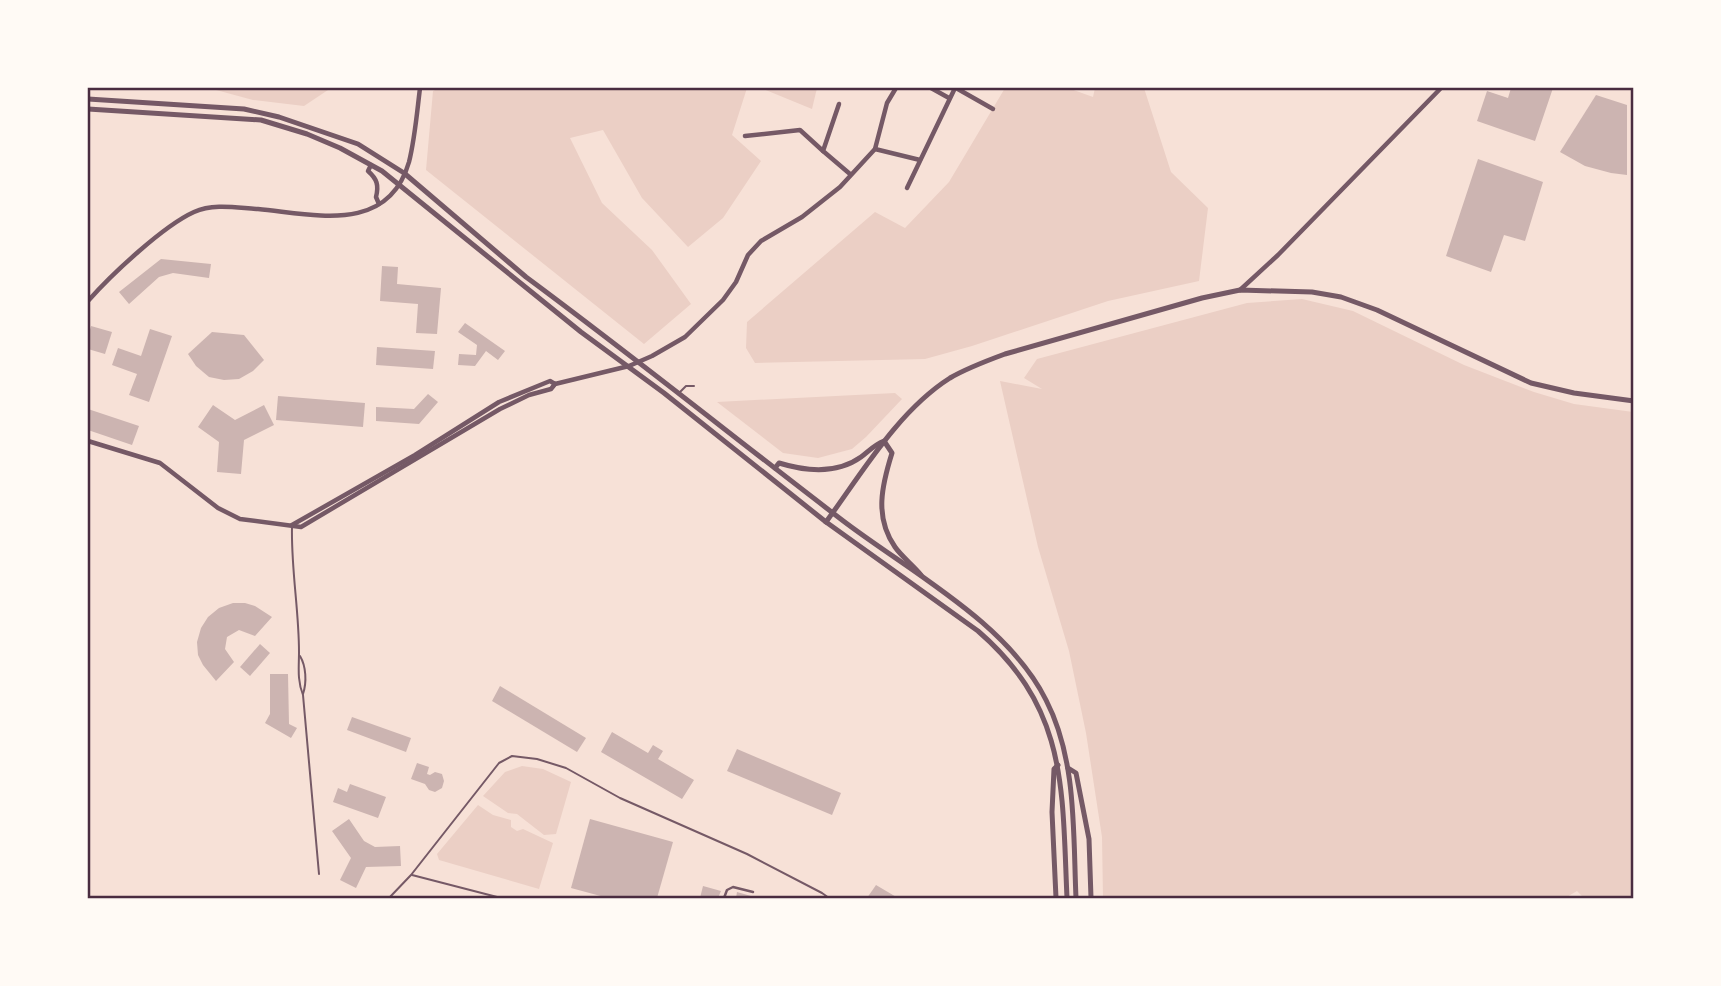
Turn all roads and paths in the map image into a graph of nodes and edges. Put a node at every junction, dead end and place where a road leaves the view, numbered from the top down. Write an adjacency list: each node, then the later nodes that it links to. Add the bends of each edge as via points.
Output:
1 (420, 88): 16 (street)
2 (896, 88): 12 (street, via 887,103)
3 (931, 88): 6 (street)
4 (956, 88): 6 (street); 10 (street)
5 (1441, 88): 21 (street)
6 (949, 98): 14 (street)
7 (88, 99): 16 (street, via 244,108 358,144)
8 (839, 104): 13 (street)
9 (88, 108): 15 (street, via 261,120 307,134)
10 (993, 108)
11 (745, 136): 13 (street, via 800,130)
12 (875, 149): 14 (street); 17 (street)
13 (823, 150): 17 (street)
14 (920, 160): 19 (street)
15 (371, 165): 18 (street); 20 (street, via 368,171 379,187)
16 (404, 173): 18 (street); 23 (street, via 526,277)
17 (850, 174): 23 (street, via 802,217 761,241 723,300 685,337)
18 (399, 186): 20 (street); 24 (street)
19 (907, 188)
20 (379, 204): 22 (street, via 357,215 329,217 220,206 195,212 168,229)
21 (1240, 290): 27 (street, via 1312,292 1341,298 1377,310 1531,383); 28 (street, via 980,363 934,391)
22 (88, 301)
23 (639, 362): 24 (street); 26 (street)
24 (629, 366): 32 (street); 33 (street, via 529,394 311,523)
25 (694, 386): 26 (lane)
26 (679, 393): 30 (street)
27 (1633, 401)
28 (884, 441): 30 (street, via 842,466 814,471 779,463); 31 (street); 34 (street, via 892,453 880,508 884,522 896,548)
29 (88, 442): 33 (street, via 160,463 240,520)
30 (775, 468): 31 (street)
31 (833, 513): 32 (street); 34 (street)
32 (826, 522): 37 (street, via 996,647 1039,705)
33 (292, 525): 35 (lane)
34 (928, 582): 38 (street, via 1000,637 1030,671 1057,726)
35 (299, 653): 36 (lane); 36 (lane, via 304,663)
36 (303, 695): 39 (lane)
37 (1058, 765): 46 (street, via 1052,813); 47 (street)
38 (1067, 768): 48 (street); 49 (street, via 1076,773 1085,814)
39 (319, 874)
40 (411, 875): 42 (lane); 43 (lane); 45 (lane, via 478,788 512,755 566,768)
41 (753, 892): 44 (street, via 733,887)
42 (389, 898)
43 (501, 898)
44 (724, 898)
45 (829, 898)
46 (1056, 898)
47 (1067, 898)
48 (1076, 898)
49 (1091, 898)

